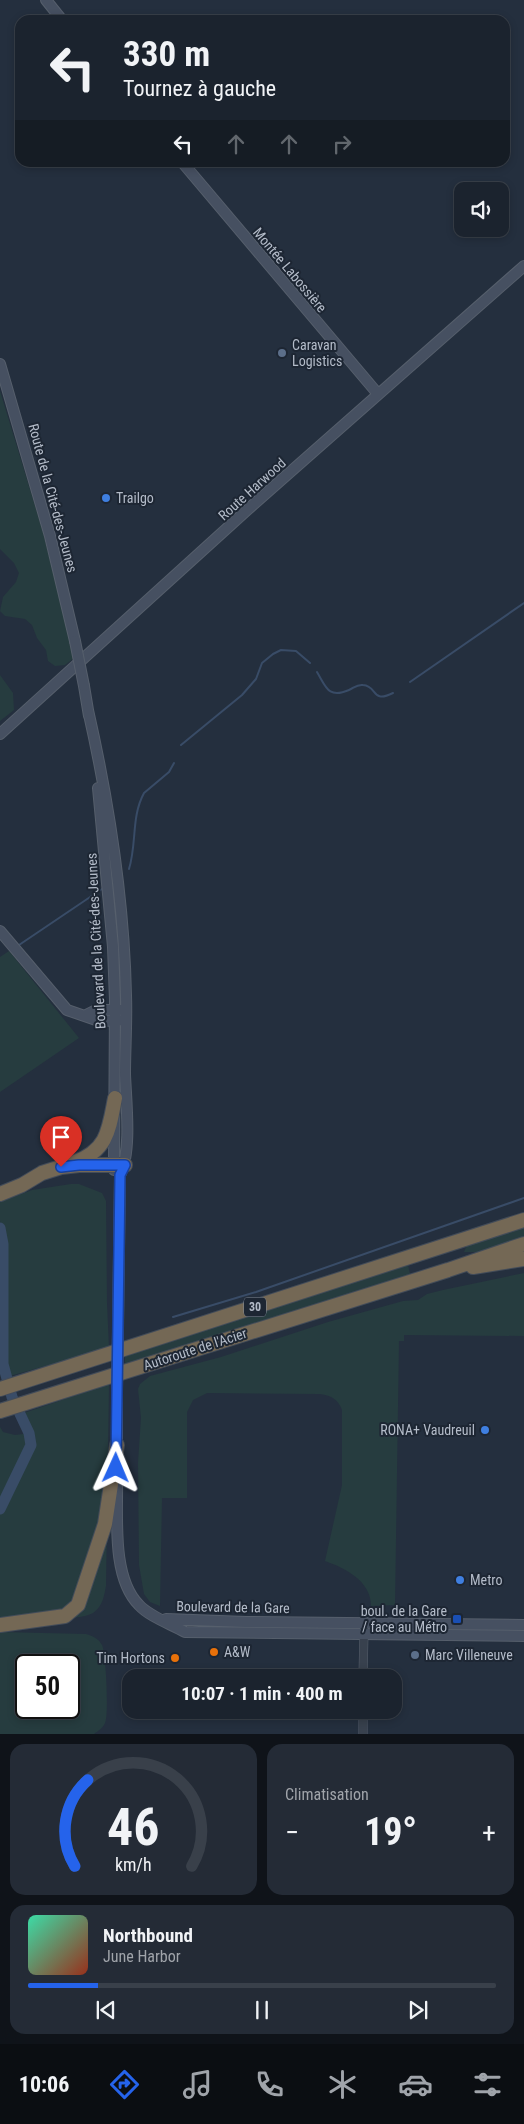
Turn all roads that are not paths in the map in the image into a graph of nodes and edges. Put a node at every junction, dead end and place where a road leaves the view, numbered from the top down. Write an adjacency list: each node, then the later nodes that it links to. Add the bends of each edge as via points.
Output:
1 (46, 0): 2 (main road)
2 (58, 15)
3 (186, 167): 6 (main road, Montée Labossière)
4 (524, 266): 6 (main road, Route Harwood)
5 (0, 364): 7 (main road, Route de la Cité-des-Jeunes, via 42,505)
6 (378, 394): 8 (main road, Route Harwood)
7 (75, 641): 10 (main road, Boulevard de la Cité-des-Jeunes, bridge, via 88,710)
8 (0, 734)
9 (0, 931): 10 (main road, via 67,1010 86,1015 96,1010)
10 (120, 1015): 11 (main road, Boulevard de la Cité-des-Jeunes); 13 (main road, Boulevard de la Cité-des-Jeunes, via 127,1114)
11 (115, 1098): 12 (highway, via 109,1130 101,1145 85,1158); 13 (main road, Boulevard de la Cité-des-Jeunes)
12 (61, 1167): 13 (highway, via 79,1165); 14 (highway, via 42,1173)
13 (118, 1169): 14 (highway); 24 (main road, Boulevard de la Cité-des-Jeunes, bridge)
14 (22, 1185): 15 (highway)
15 (0, 1194)
16 (524, 1213): 20 (highway)
17 (524, 1220): 20 (highway)
18 (524, 1244): 21 (highway)
19 (524, 1259): 21 (highway)
20 (370, 1268): 22 (highway, Autoroute de l'Acier / 30)
21 (448, 1270): 23 (highway, Autoroute de l'Acier / 30)
22 (2, 1389)
23 (5, 1410)
24 (117, 1445): 25 (main road, Boulevard de la Cité-des-Jeunes, via 121,1565 127,1585 139,1605); 26 (highway, via 103,1534 78,1605 64,1616)
25 (160, 1618): 28 (main road, Boulevard de la Gare, via 185,1632)
26 (0, 1625)
27 (524, 1625): 28 (main road, Boulevard de la Gare)
28 (364, 1628): 29 (main road, Boulevard de la Gare); 30 (street)
29 (524, 1636)
30 (363, 1669)
31 (363, 1719): 32 (street)
32 (363, 1734)

